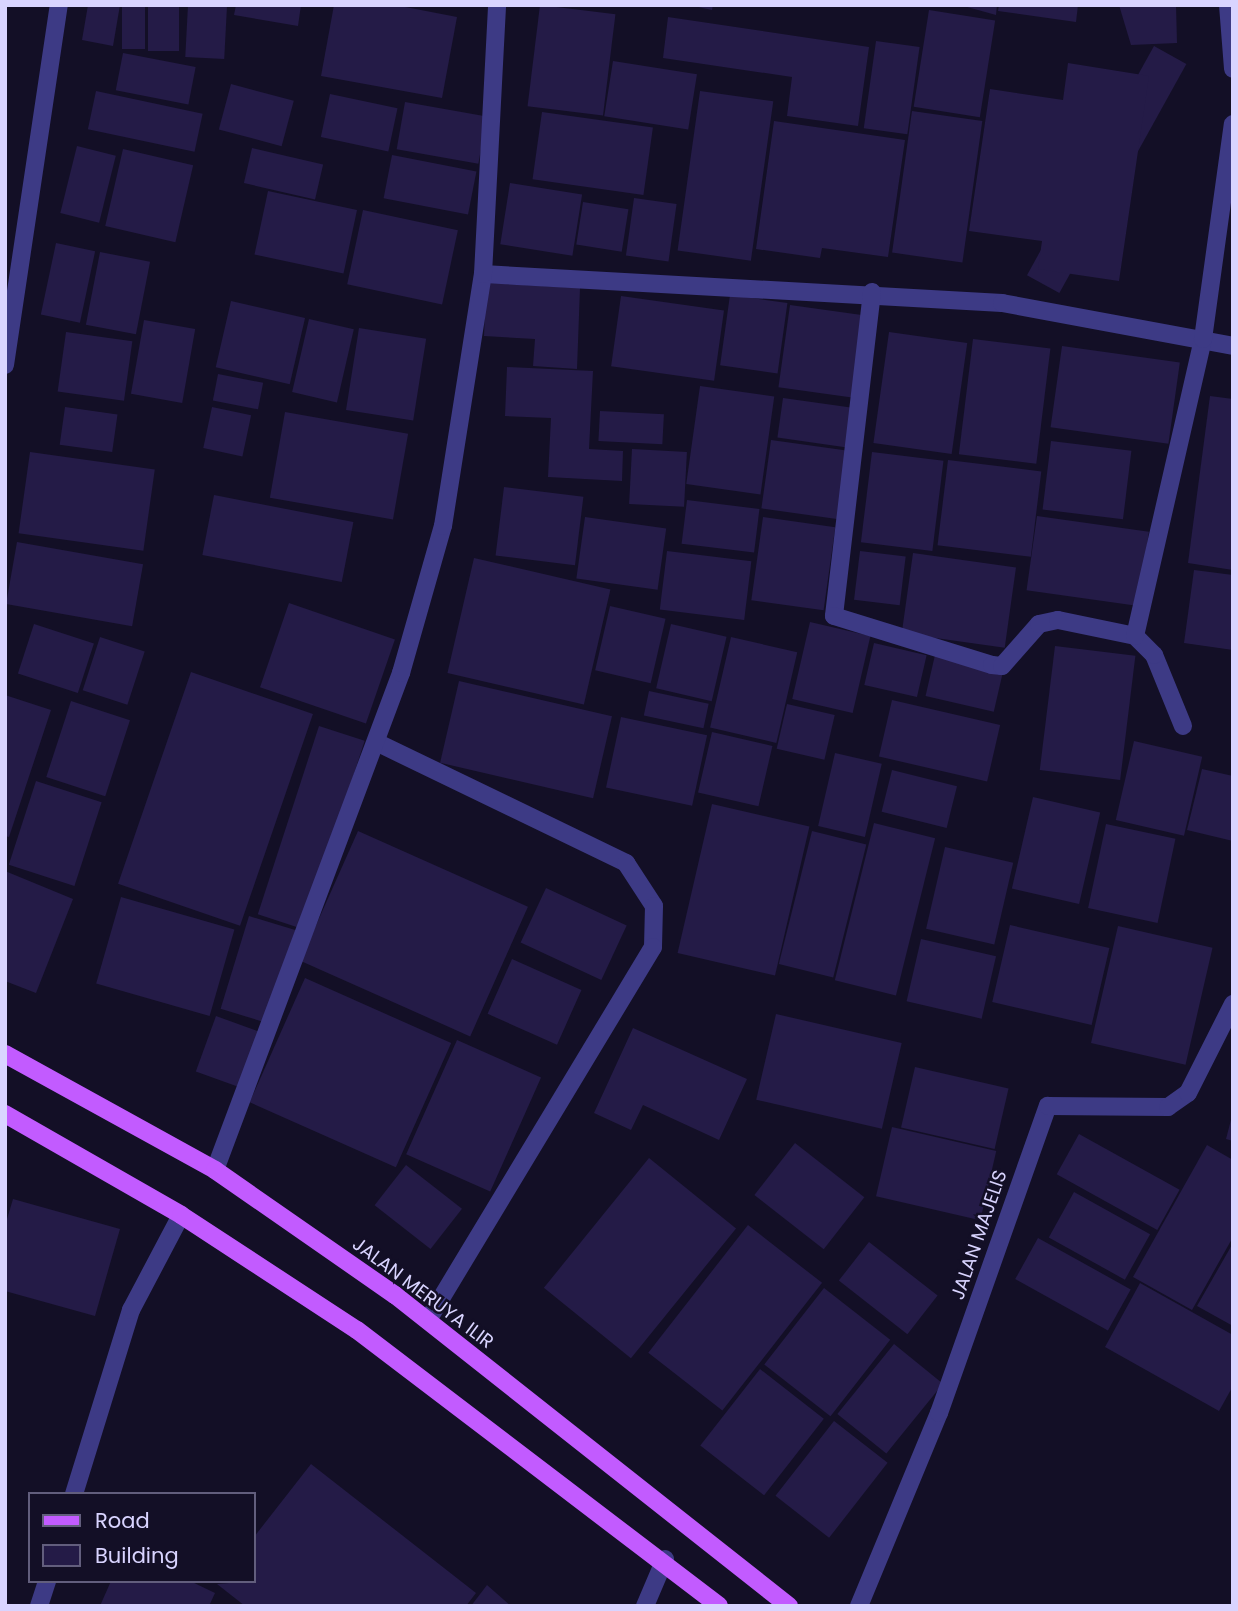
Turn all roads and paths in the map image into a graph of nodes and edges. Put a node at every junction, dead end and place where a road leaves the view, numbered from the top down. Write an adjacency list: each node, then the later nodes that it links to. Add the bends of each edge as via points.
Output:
1 (59, 5): 10 (street)
2 (497, 5): 6 (street)
3 (1228, 5): 4 (street)
4 (1233, 69)
5 (1233, 124): 8 (street)
6 (483, 274): 7 (street); 13 (street, via 443,526)
7 (872, 292): 8 (street, via 1002,303); 11 (street, via 834,616 1002,666 1040,624 1058,620)
8 (1203, 339): 9 (street); 11 (street)
9 (1233, 346)
10 (5, 365)
11 (1135, 636): 12 (street, via 1154,655)
12 (1183, 726)
13 (376, 742): 17 (street); 19 (street, via 626,863 654,905 653,947)
14 (1233, 1004): 27 (street, JALAN MAJELIS, via 1188,1093 1168,1107 1048,1106 939,1413)
15 (5, 1054): 17 (main road, JALAN MERUYA ILIR)
16 (5, 1114): 18 (main road)
17 (215, 1170): 19 (main road, JALAN MERUYA ILIR)
18 (181, 1215): 20 (street, via 131,1310); 21 (main road, via 357,1330)
19 (428, 1320): 26 (main road, JALAN MERUYA ILIR)
20 (75, 1492)
21 (665, 1559): 24 (street); 25 (main road)
22 (46, 1583): 23 (street)
23 (39, 1606)
24 (645, 1606)
25 (719, 1606)
26 (789, 1606)
27 (859, 1606)

